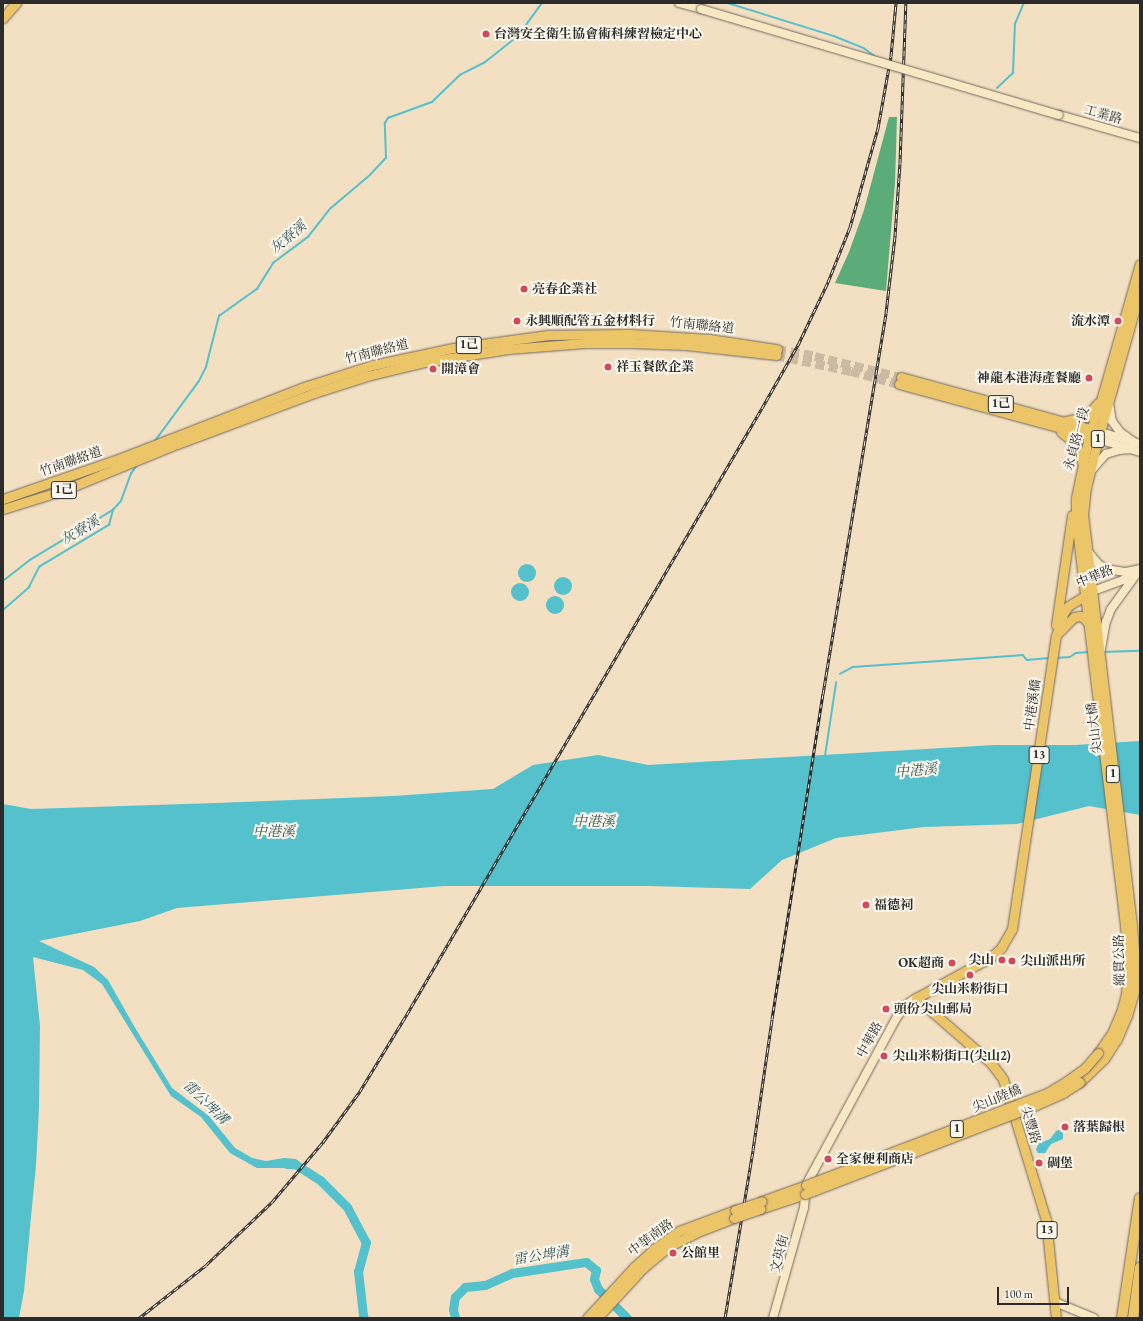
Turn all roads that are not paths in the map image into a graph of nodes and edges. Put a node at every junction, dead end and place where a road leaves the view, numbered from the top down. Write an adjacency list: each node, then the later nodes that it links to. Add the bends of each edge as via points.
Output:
1 (16, 3): 3 (main road)
2 (679, 3): 4 (street, 工業路, bridge)
3 (3, 18)
4 (1140, 138)
5 (1140, 264): 8 (main road, 永貞路一段 / 1)
6 (1140, 291): 8 (main road, 永貞路一段 / 1)
7 (776, 352): 12 (main road, 竹南聯絡道 / 1己, via 709,339 629,334 548,335 453,348 346,373 272,399)
8 (1106, 398): 9 (main road, via 1087,416); 11 (main road, 永貞路一段 / 1); 13 (street, via 1112,421)
9 (1063, 422): 10 (main road, 1己, via 900,381); 11 (main road, 1己)
10 (1045, 424): 11 (main road, 1己); 14 (main road, via 1065,434 1075,443)
11 (1095, 434): 13 (street); 14 (main road, 永貞路一段 / 1)
12 (176, 441): 16 (main road, 竹南聯絡道 / 1己); 17 (main road, 竹南聯絡道 / 1己, via 124,467 64,490)
13 (1136, 447): 14 (street, via 1106,454)
14 (1086, 470): 15 (main road, 永貞路一段 / 1); 18 (main road, 永貞路一段 / 1, via 1083,504)
15 (1076, 498): 20 (main road, 永貞路一段 / 1, via 1076,523); 22 (main road, 13, via 1055,622)
16 (3, 499)
17 (3, 509)
18 (1086, 549): 19 (street, via 1098,564 1106,569 1126,572); 20 (main road, 永貞路一段 / 1)
19 (1140, 569): 20 (street, 中華路, via 1123,580); 23 (street, via 1111,609 1106,622)
20 (1089, 592): 21 (main road, 永貞路一段 / 1); 22 (main road, 中華路 / 13, via 1068,606)
21 (1092, 624): 22 (main road, via 1084,618 1074,617); 23 (main road, 尖山大橋 / 1); 25 (main road, 尖山大橋 / 1)
22 (1056, 636): 24 (main road, 中港溪橋 / 13)
23 (1100, 660): 25 (main road, 尖山大橋 / 1)
24 (1021, 873): 26 (main road, 中華路 / 13, via 1012,929 1001,948 991,957)
25 (1129, 927): 27 (main road, 縱貫公路 / 1, via 1126,994)
26 (916, 998): 28 (street, 中華路, via 907,1004 897,1017); 31 (main road, 尖豐路 / 13, via 990,1062 1003,1079 1046,1220)
27 (1101, 1056): 28 (main road, 尖山陸橋 / 1, bridge, via 1047,1093)
28 (805, 1190): 32 (main road, 中華南路 / 1, bridge, via 679,1231 646,1260); 35 (street, 文英街, via 804,1208)
29 (1140, 1198): 38 (highway)
30 (1140, 1267): 39 (highway)
31 (1055, 1302): 36 (main road, 尖豐路 / 13); 37 (street)
32 (604, 1304): 33 (main road, 1); 34 (main road, 1)
33 (588, 1318)
34 (597, 1318)
35 (773, 1318)
36 (1056, 1318)
37 (1094, 1318)
38 (1122, 1318)
39 (1133, 1318)

